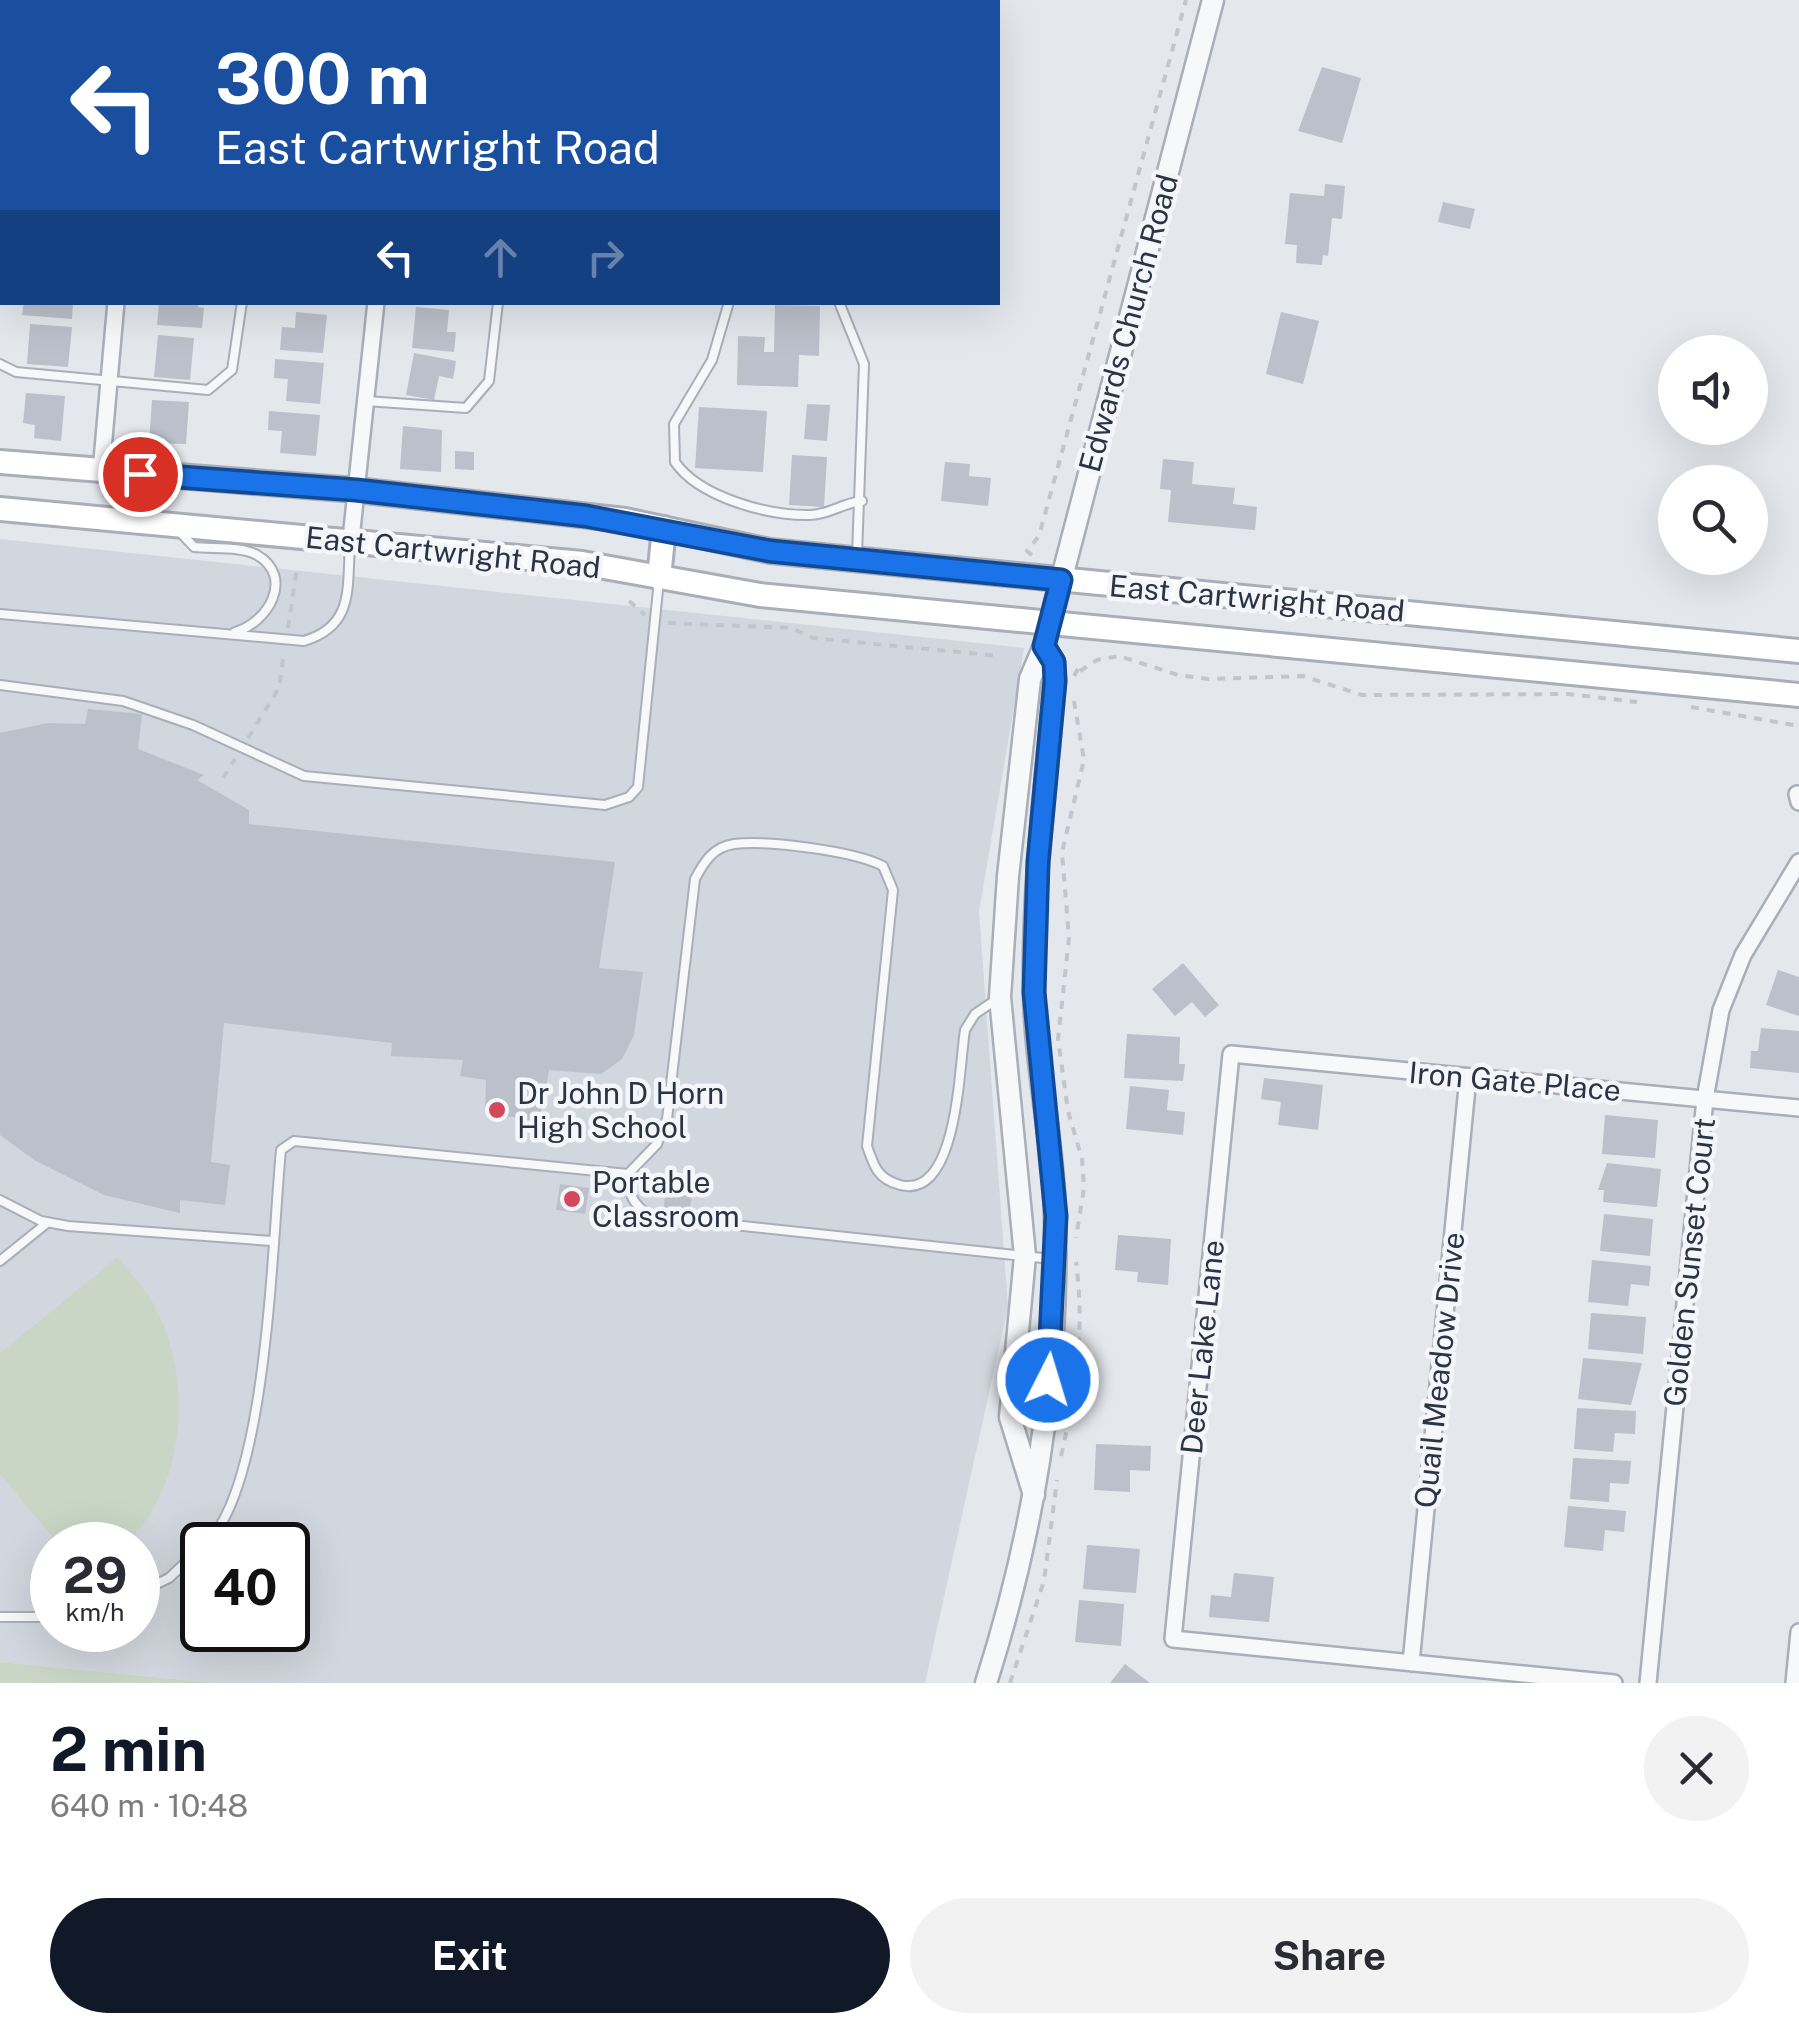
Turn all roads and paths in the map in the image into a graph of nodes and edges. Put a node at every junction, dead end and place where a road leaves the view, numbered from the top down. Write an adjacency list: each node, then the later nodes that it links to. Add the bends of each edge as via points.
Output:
1 (1186, 0): 20 (path, via 1039,536 1027,551)
2 (1213, 0): 24 (street, Edwards Church Road)
3 (116, 305): 10 (street)
4 (242, 305): 10 (lane, via 232,370 208,390)
5 (376, 305): 11 (street)
6 (498, 305): 11 (lane, via 489,381 466,408)
7 (729, 305): 15 (lane, via 712,360 674,424 675,462 701,487 770,509 809,515)
8 (840, 305): 15 (lane, via 864,364)
9 (0, 364): 10 (lane, via 16,372)
10 (109, 378): 13 (street)
11 (366, 402): 14 (street)
12 (0, 462): 13 (main road, East Cartwright Road)
13 (101, 472): 14 (main road, East Cartwright Road)
14 (356, 490): 18 (main road, East Cartwright Road); 19 (street)
15 (862, 501): 21 (lane)
16 (0, 509): 17 (main road, East Cartwright Road)
17 (172, 524): 19 (main road, East Cartwright Road); 29 (lane, via 194,547 251,552 270,566 276,589 266,614)
18 (664, 528): 21 (main road, East Cartwright Road, via 770,551); 23 (main road)
19 (351, 539): 23 (main road, East Cartwright Road, via 582,563); 30 (lane, via 340,620 326,634)
20 (1032, 555)
21 (856, 559): 24 (main road, East Cartwright Road)
22 (297, 568): 30 (path)
23 (660, 578): 27 (lane); 28 (main road, East Cartwright Road, via 760,595)
24 (1061, 580): 28 (street, Edwards Church Road); 32 (main road, East Cartwright Road)
25 (629, 600): 27 (path)
26 (0, 614): 29 (lane)
27 (656, 620): 33 (path, via 791,628 813,638); 40 (lane, via 638,787 619,803 304,776)
28 (1049, 622): 31 (street, Edwards Church Road); 36 (main road, East Cartwright Road)
29 (226, 635): 30 (lane)
30 (286, 640): 40 (path, via 279,688)
31 (1044, 646): 43 (street, Edwards Church Road, via 1030,678); 53 (street, Edwards Church Road, via 1055,681 1034,992 1056,1216)
32 (1799, 651)
33 (999, 656)
34 (1080, 671): 37 (path, via 1119,656 1208,680 1303,676 1362,695)
35 (0, 685): 40 (lane, via 124,701)
36 (1799, 695)
37 (1651, 700)
38 (1682, 706): 39 (path)
39 (1799, 726)
40 (241, 748): 41 (path)
41 (224, 778)
42 (1799, 862): 46 (street, Golden Sunset Court, via 1743,955 1721,1010)
43 (1000, 997): 48 (lane, via 964,1030 947,1155 933,1177 909,1187 889,1182 875,1171 868,1146 893,890 883,866 860,854 733,844 707,856 695,879 667,1119 657,1144); 52 (street, Edwards Church Road)
44 (1231, 1054): 45 (street, Iron Gate Place); 60 (street, Deer Lake Lane, via 1174,1639)
45 (1468, 1077): 46 (street, Iron Gate Place); 60 (street, Quail Meadow Drive)
46 (1706, 1099): 47 (street, Iron Gate Place); 63 (street, Golden Sunset Court)
47 (1799, 1108)
48 (628, 1174): 51 (lane, via 294,1140 281,1150); 52 (lane, via 634,1205 650,1216)
49 (0, 1200): 50 (lane)
50 (48, 1222): 51 (lane); 54 (lane)
51 (272, 1241): 56 (lane, via 254,1426 236,1500)
52 (1025, 1256): 53 (lane); 55 (street, Edwards Church Road, via 1010,1417)
53 (1054, 1259): 55 (street, Edwards Church Road, via 1053,1342)
54 (0, 1260)
55 (1034, 1495): 61 (street, Edwards Church Road, via 1014,1595)
56 (221, 1522)
57 (0, 1617): 58 (lane)
58 (30, 1617)
59 (1799, 1632): 64 (street)
60 (1410, 1663): 62 (street)
61 (986, 1683)
62 (1614, 1683)
63 (1648, 1683)
64 (1794, 1683)

